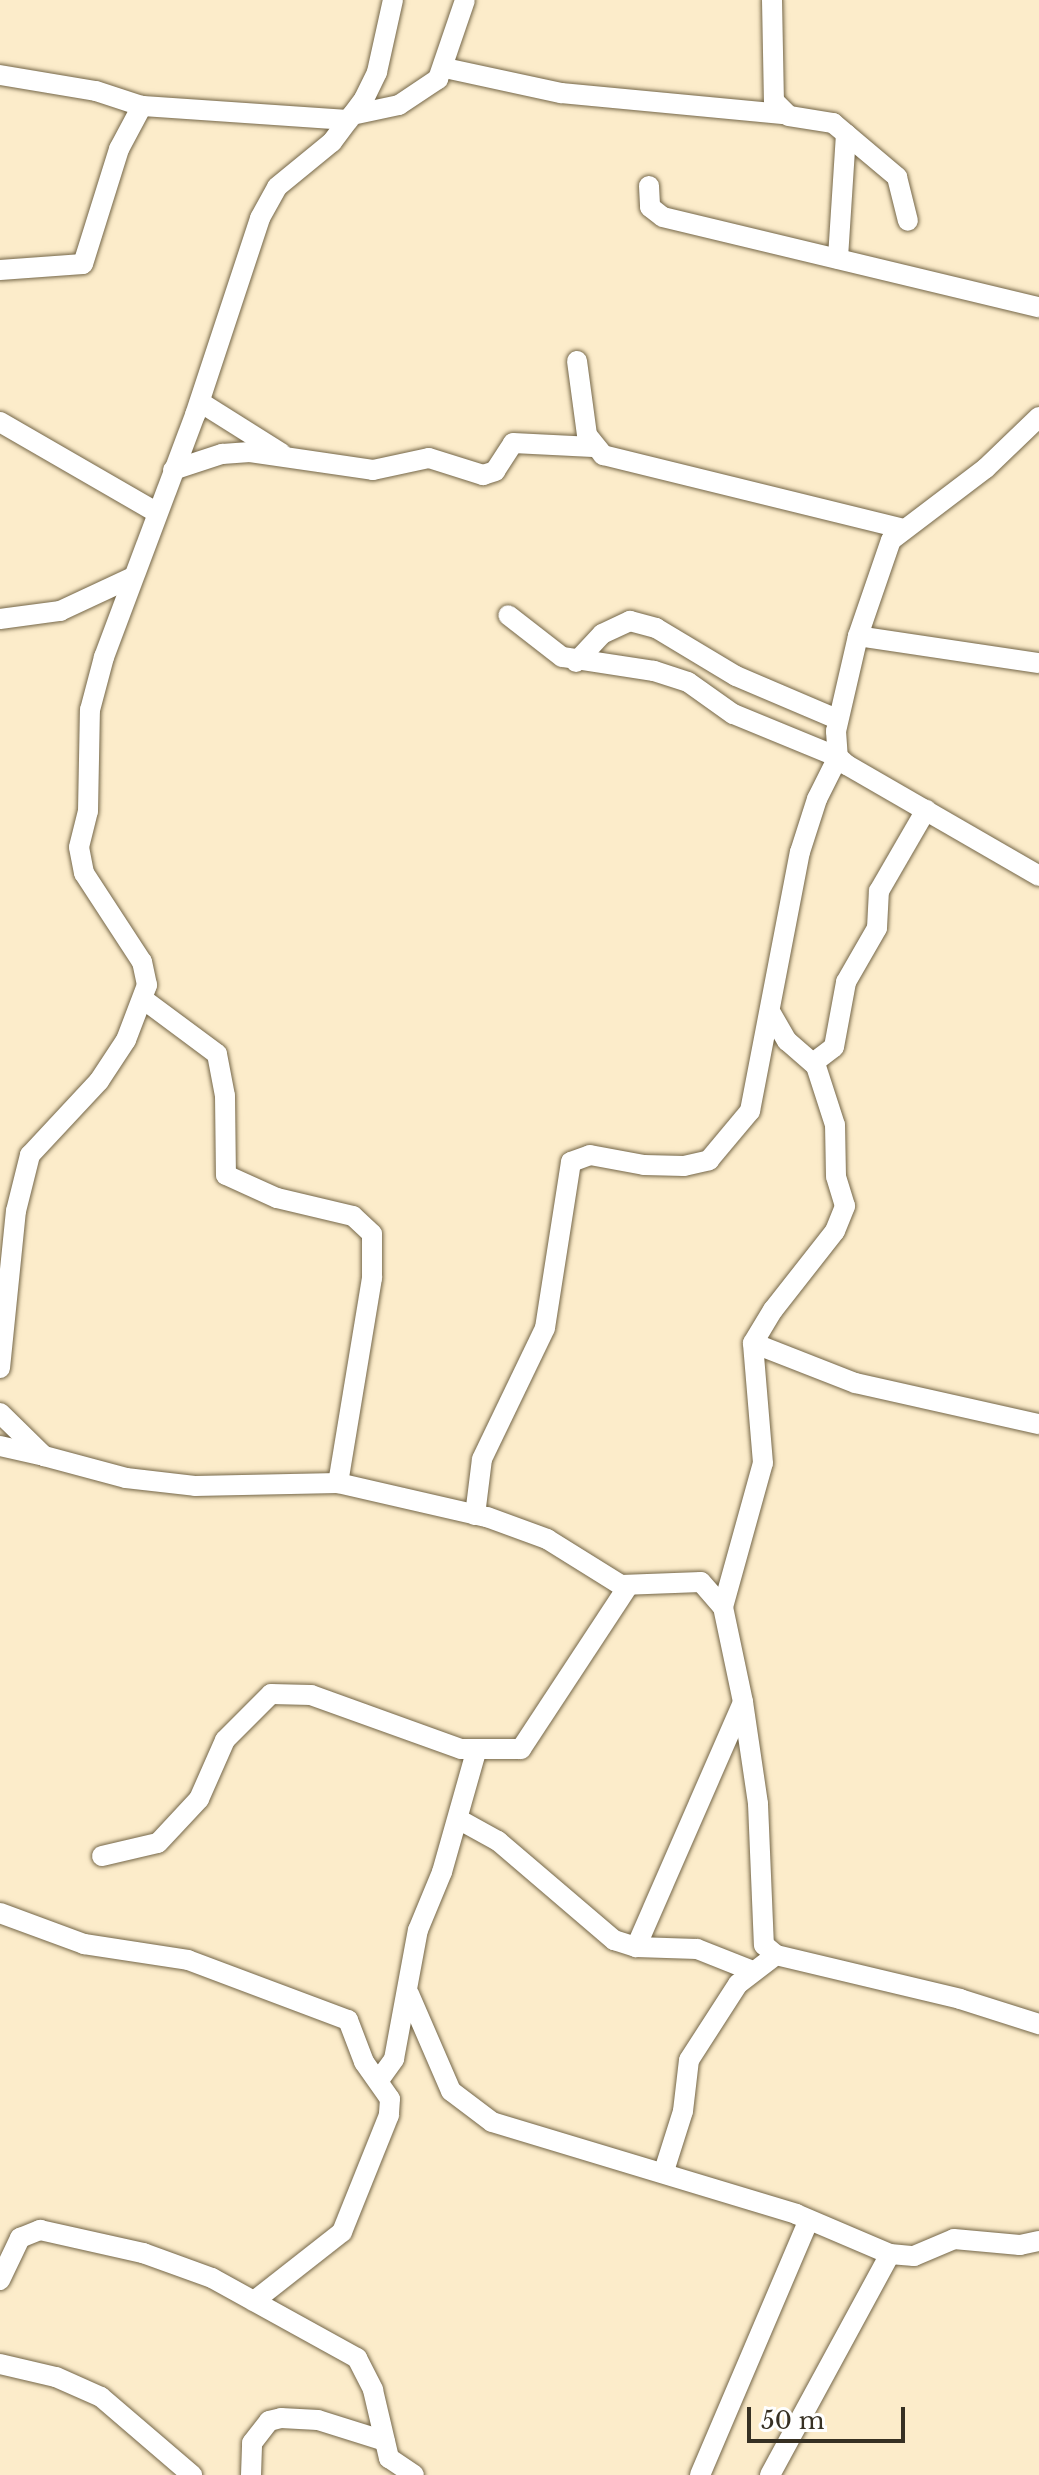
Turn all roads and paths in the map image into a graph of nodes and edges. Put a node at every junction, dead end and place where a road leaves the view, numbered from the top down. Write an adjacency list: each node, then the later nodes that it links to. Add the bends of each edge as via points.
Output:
1 (393, 0): 8 (street, via 377,72)
2 (465, 0): 4 (street)
3 (772, 0): 7 (street, via 772,93)
4 (445, 68): 7 (street, via 561,93); 8 (street, via 429,87 399,105)
5 (0, 75): 6 (street, via 96,91)
6 (142, 106): 8 (street); 13 (street, via 119,149 83,264)
7 (785, 114): 9 (street, via 833,123)
8 (350, 118): 16 (street, via 267,202)
9 (846, 134): 11 (street, via 897,177); 12 (street)
10 (649, 186): 12 (street, via 650,207 658,215)
11 (908, 221)
12 (838, 259): 14 (street)
13 (0, 270)
14 (1039, 307)
15 (577, 361): 19 (street)
16 (200, 402): 20 (street); 21 (street)
17 (1039, 417): 23 (street, via 986,468)
18 (0, 422): 22 (street)
19 (593, 447): 20 (street, via 513,443 495,471 483,475 429,458 373,470); 23 (street, via 622,461)
20 (284, 455): 21 (street, via 222,454)
21 (173, 470): 22 (street)
22 (156, 512): 24 (street)
23 (901, 528): 27 (street, via 885,554)
24 (133, 577): 26 (street, via 85,603 29,618); 34 (street, via 90,710 88,811 79,847 84,873 142,962)
25 (508, 615): 28 (street, via 549,650)
26 (0, 619)
27 (858, 636): 29 (street); 30 (street)
28 (576, 662): 30 (street, via 602,634 630,621 656,628 736,676); 31 (street, via 654,671 688,682 733,714)
29 (1039, 663)
30 (837, 719): 31 (street)
31 (838, 757): 32 (street); 35 (street, via 800,852)
32 (926, 810): 33 (street); 36 (street, via 879,891 877,928 846,982 834,1047)
33 (1039, 876)
34 (143, 999): 38 (street, via 126,1040 99,1081 30,1155 16,1211); 43 (street, via 217,1054 225,1096 226,1175 277,1198 353,1216 372,1234 372,1278)
35 (770, 1011): 36 (street, via 787,1041); 44 (street, via 750,1111 709,1160 684,1166 644,1165 590,1155 571,1162 545,1328 482,1459)
36 (813, 1063): 37 (street, via 835,1125 836,1176 845,1206 835,1231)
37 (753, 1343): 40 (street, via 855,1383); 46 (street, via 763,1463)
38 (0, 1368)
39 (0, 1413): 42 (street)
40 (1039, 1424)
41 (0, 1446): 42 (street)
42 (44, 1456): 43 (street, via 169,1484)
43 (338, 1483): 44 (street)
44 (475, 1515): 45 (street, via 547,1539 603,1578)
45 (628, 1586): 46 (street, via 701,1582); 48 (street, via 526,1744 514,1752)
46 (723, 1607): 47 (street)
47 (743, 1702): 52 (street); 53 (street, via 758,1804 761,1932 764,1945)
48 (476, 1752): 49 (street); 50 (street, via 311,1695 271,1694 225,1740 199,1799 158,1843)
49 (458, 1819): 52 (street, via 498,1841 614,1940); 55 (street, via 418,1930)
50 (102, 1856)
51 (0, 1913): 57 (street, via 84,1944 188,1960 343,2015 364,2062)
52 (636, 1947): 54 (street, via 697,1949)
53 (776, 1955): 54 (street); 56 (street)
54 (750, 1970): 58 (street, via 689,2060 683,2111)
55 (409, 1994): 57 (street, via 394,2059); 58 (street, via 440,2072 473,2111 541,2140)
56 (1039, 2024)
57 (379, 2080): 63 (street, via 390,2099 389,2115 346,2227)
58 (664, 2171): 59 (street)
59 (809, 2220): 61 (street); 69 (street)
60 (1039, 2241): 61 (street, via 1020,2245 954,2239 914,2256)
61 (890, 2254): 70 (street)
62 (0, 2280): 63 (street, via 20,2238 40,2230 170,2260)
63 (254, 2301): 65 (street, via 357,2358 373,2390)
64 (0, 2364): 66 (street, via 56,2377 101,2397)
65 (385, 2441): 67 (street, via 318,2420 269,2421 252,2443); 68 (street, via 393,2463)
66 (192, 2475)
67 (251, 2475)
68 (414, 2475)
69 (700, 2475)
70 (770, 2475)

